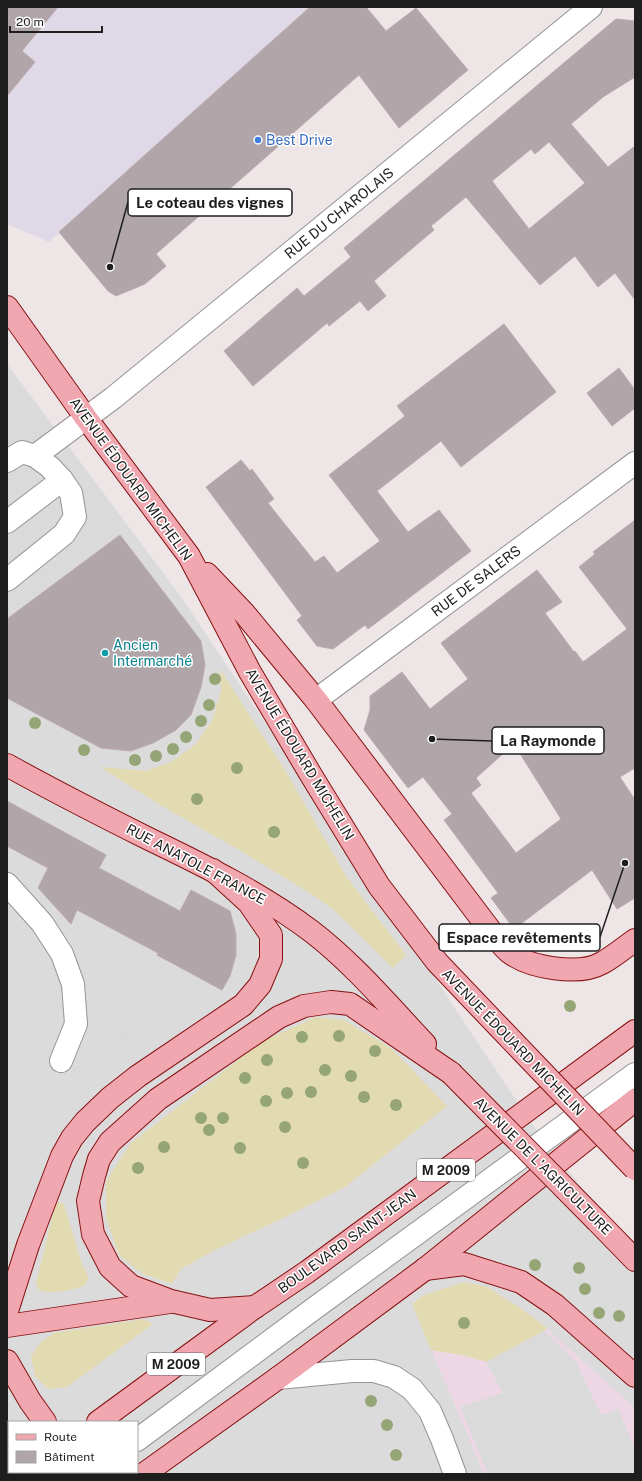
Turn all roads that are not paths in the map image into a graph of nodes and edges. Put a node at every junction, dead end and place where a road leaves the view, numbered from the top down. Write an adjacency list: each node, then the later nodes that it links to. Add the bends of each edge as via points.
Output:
1 (591, 7): 3 (street, RUE DU CHAROLAIS)
2 (7, 307): 3 (main road, AVENUE ÉDOUARD MICHELIN)
3 (86, 418): 4 (street, RUE DU CHAROLAIS); 9 (main road, AVENUE ÉDOUARD MICHELIN)
4 (35, 456): 5 (street, via 22,452); 7 (street)
5 (7, 461)
6 (635, 463): 11 (street, RUE DE SALERS)
7 (62, 480): 8 (street); 10 (street, via 71,493 76,517 64,534)
8 (7, 522)
9 (189, 556): 11 (main road, via 244,613); 21 (main road, AVENUE ÉDOUARD MICHELIN, bridge, via 250,672 379,886 437,962)
10 (7, 580)
11 (316, 700): 15 (main road, via 492,934 509,952 532,964 568,970 584,969 601,964)
12 (7, 765): 13 (main road, RUE ANATOLE FRANCE, via 61,795)
13 (213, 870): 18 (main road, RUE ANATOLE FRANCE, via 312,932 368,984); 26 (main road, via 249,903 271,935 271,959 260,985 243,1005 110,1098 72,1138 62,1156 28,1245)
14 (7, 884): 17 (street, via 42,923 62,954 73,984 76,1024)
15 (635, 940)
16 (635, 1031): 25 (main road, BOULEVARD SAINT-JEAN / M 2009, via 307,1272)
17 (61, 1061)
18 (452, 1073): 22 (main road, AVENUE DE L'AGRICULTURE, bridge); 24 (main road, via 350,1004 331,1002 304,1006 279,1017 158,1099 110,1142 99,1159 88,1200 93,1234 110,1267 131,1286)
19 (635, 1074): 34 (street)
20 (635, 1100): 23 (main road)
21 (635, 1169)
22 (635, 1260)
23 (424, 1269): 30 (main road, via 464,1264 521,1282 555,1305); 31 (main road)
24 (164, 1299): 25 (main road, via 210,1310); 27 (street); 28 (main road)
25 (255, 1307): 33 (main road, BOULEVARD SAINT-JEAN / M 2009)
26 (7, 1311)
27 (7, 1319)
28 (7, 1326)
29 (7, 1361): 32 (main road)
30 (635, 1376)
31 (278, 1378): 35 (main road); 36 (street, via 352,1371 374,1371 394,1376 412,1389 430,1411)
32 (44, 1421)
33 (99, 1421)
34 (138, 1439)
35 (144, 1474)
36 (455, 1474)

